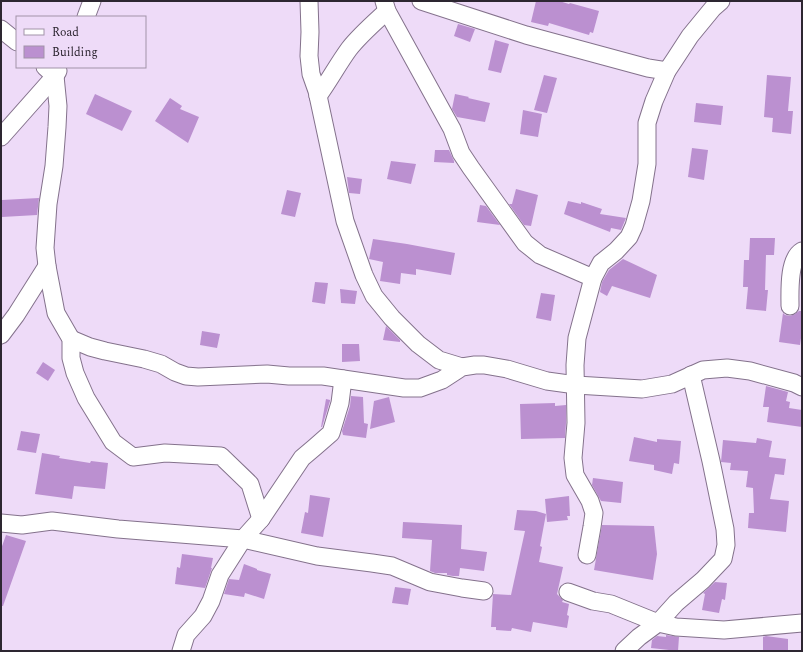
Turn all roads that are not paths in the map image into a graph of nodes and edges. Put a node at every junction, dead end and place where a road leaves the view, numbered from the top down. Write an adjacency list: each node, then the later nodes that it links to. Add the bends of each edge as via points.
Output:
1 (92, 1): 6 (street)
2 (308, 1): 11 (street, via 309,56)
3 (421, 1): 10 (street, via 526,35)
4 (721, 1): 10 (street, via 690,36)
5 (386, 6): 11 (street, via 350,48); 15 (street, via 452,129 461,153 525,243 540,255)
6 (86, 16)
7 (1, 29): 8 (street)
8 (16, 41)
9 (54, 70): 12 (street); 14 (street, via 58,127 48,204 45,248)
10 (667, 71): 15 (street, via 648,123 647,164 634,226 629,237 601,264)
11 (318, 96): 19 (street, via 345,221 364,276 374,296 418,344 439,360)
12 (1, 137)
13 (802, 251): 16 (street, via 793,263)
14 (47, 266): 17 (street); 18 (street, via 56,313)
15 (593, 278): 22 (street, via 577,338)
16 (790, 306)
17 (1, 335)
18 (71, 339): 21 (street, via 104,352 161,364 186,376 267,374); 24 (street, via 71,358 75,373 86,398 113,442 133,457 165,453 221,456 250,484)
19 (462, 367): 21 (street, via 442,380 420,388); 22 (street, via 474,364 507,368)
20 (691, 375): 22 (street, via 672,384 642,389); 23 (street, via 703,370 727,368 750,371); 30 (street, via 725,529 726,545 723,559)
21 (343, 379): 24 (street, via 340,403 331,433 302,458)
22 (576, 386): 27 (street, via 573,458 575,474 594,513)
23 (802, 387)
24 (261, 519): 26 (street)
25 (1, 524): 26 (street, via 52,521)
26 (243, 539): 28 (street, via 316,556 392,566 430,582); 32 (street, via 220,575 212,601 186,635)
27 (587, 555)
28 (484, 591)
29 (568, 592): 30 (street, via 611,604)
30 (658, 623): 31 (street, via 676,627 724,630); 33 (street, via 639,636)
31 (802, 623)
32 (181, 651)
33 (624, 651)

